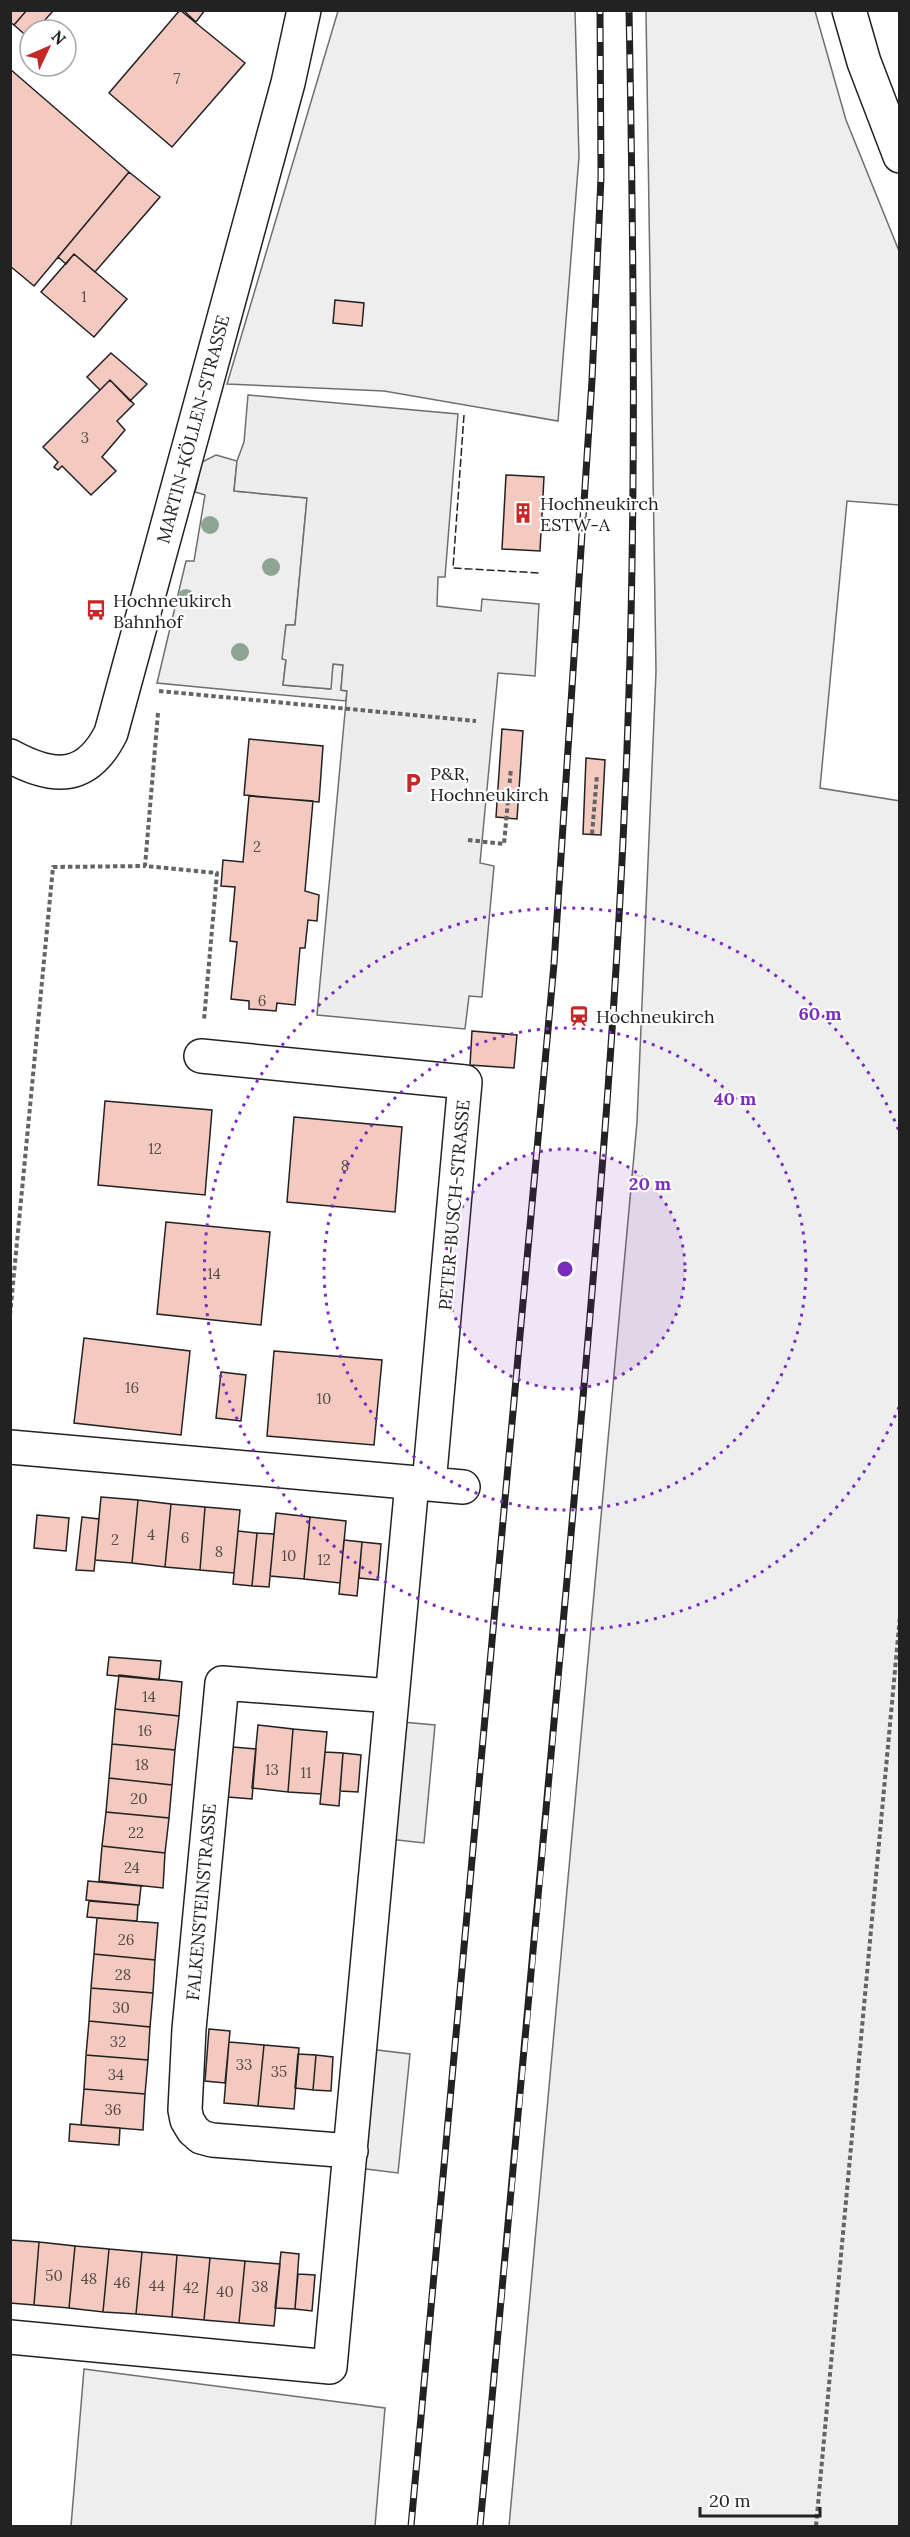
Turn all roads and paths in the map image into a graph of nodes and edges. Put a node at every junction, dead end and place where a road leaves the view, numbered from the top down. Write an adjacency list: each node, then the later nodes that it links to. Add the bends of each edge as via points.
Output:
1 (304, 10): 4 (street, MARTIN-KÖLLEN-STRASSE, via 288,83)
2 (849, 10): 3 (street, via 869,78)
3 (900, 156)
4 (123, 687): 5 (path); 7 (street, MARTIN-KÖLLEN-STRASSE, via 103,749 80,769 52,773)
5 (160, 691): 6 (path); 12 (path)
6 (476, 722)
7 (12, 761)
8 (511, 768): 11 (path, via 504,844)
9 (597, 775): 10 (path)
10 (592, 834)
11 (468, 840)
12 (145, 866): 13 (path, via 217,873); 14 (path, via 53,867)
13 (201, 1056): 16 (street, PETER-BUSCH-STRASSE, via 465,1082)
14 (10, 1315)
15 (10, 1447): 16 (street)
16 (420, 1484): 17 (street); 19 (street)
17 (463, 1487)
18 (900, 1616): 22 (path)
19 (392, 1696): 20 (street); 20 (street, FALKENSTEINSTRASSE, via 222,1683 189,2029 185,2115 197,2134 213,2139)
20 (351, 2151): 21 (street, via 330,2367)
21 (10, 2337)
22 (816, 2526)

